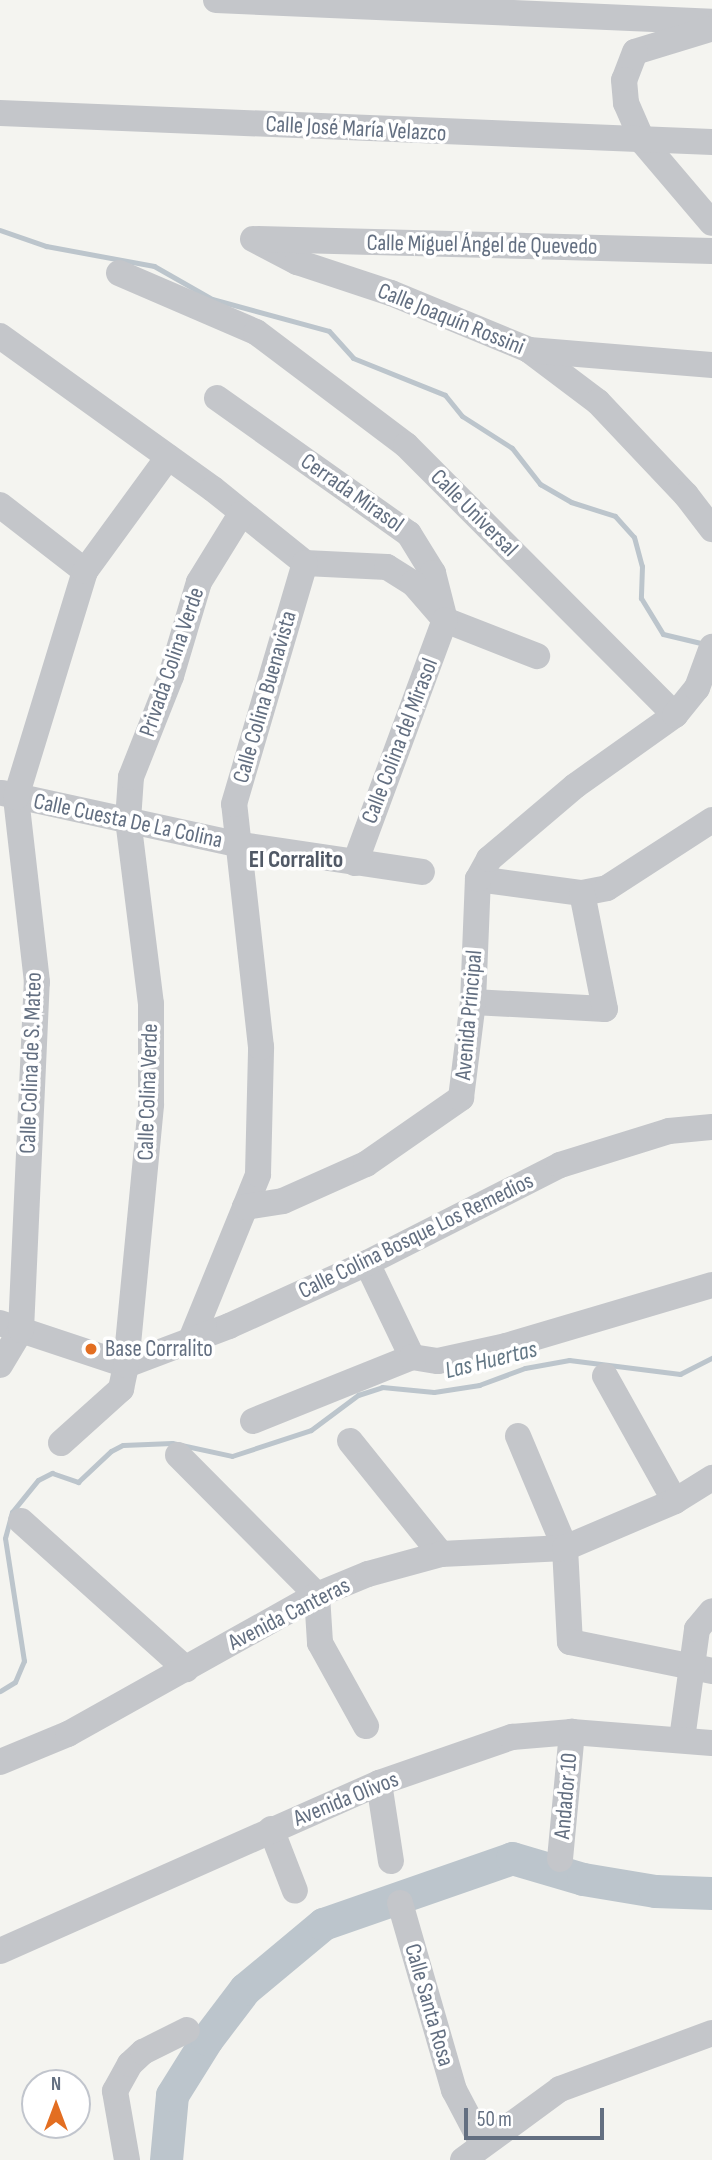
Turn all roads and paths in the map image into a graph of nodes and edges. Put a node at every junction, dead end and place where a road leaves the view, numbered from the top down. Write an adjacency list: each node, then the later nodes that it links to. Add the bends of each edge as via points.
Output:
1 (216, 0): 2 (street)
2 (712, 22)
3 (712, 29): 5 (street, via 635,52 624,80 626,103)
4 (0, 113): 5 (street, Calle José María Velazco)
5 (643, 142): 6 (street, Calle José María Velazco); 7 (street)
6 (712, 142)
7 (712, 223)
8 (253, 239): 9 (street, Calle Miguel Ángel de Quevedo); 12 (street, Calle Joaquín Rossini, via 297,262 391,293)
9 (712, 251)
10 (119, 273): 25 (street, Calle Universal, via 256,332 406,445)
11 (0, 336): 15 (street)
12 (529, 350): 13 (street); 16 (street, Calle Joaquín Rossini, via 598,402)
13 (712, 365)
14 (217, 398): 22 (street, Cerrada Mirasol, via 409,534 433,573)
15 (168, 457): 18 (street); 21 (street, Calle Colina de S. Mateo)
16 (699, 495): 19 (street, Calle Joaquín Rossini)
17 (0, 505): 21 (street)
18 (241, 514): 20 (street); 27 (street, Privada Colina Verde, via 199,582 171,676 131,777)
19 (712, 529)
20 (305, 563): 22 (street, via 387,567 413,583); 29 (street, Calle Colina Buenavista, via 234,804)
21 (85, 571): 26 (street, Calle Colina de S. Mateo)
22 (445, 620): 23 (street); 30 (street, Calle Colina del Mirasol)
23 (537, 656)
24 (709, 656): 25 (street, via 697,688)
25 (675, 715): 32 (street, via 503,845)
26 (8, 795): 27 (street, Calle Cuesta De La Colina); 39 (street, Calle Colina de S. Mateo, via 37,982)
27 (128, 820): 29 (street, Calle Cuesta De La Colina); 43 (street, Calle Colina Verde, via 151,1004 151,1104)
28 (712, 820): 33 (street, via 607,888)
29 (235, 844): 30 (street, Calle Cuesta De La Colina); 36 (street, Calle Colina Buenavista, via 246,886 261,1047 258,1174)
30 (355, 863): 31 (street, Calle Cuesta De La Colina)
31 (422, 872)
32 (478, 879): 33 (street); 34 (street, Avenida Principal)
33 (582, 892): 34 (street, via 606,1009)
34 (473, 1002): 36 (street, Avenida Principal, via 461,1098 446,1112 366,1164 283,1201)
35 (712, 1127): 37 (street, Calle Colina Bosque Los Remedios, via 669,1131 560,1165)
36 (245, 1207): 40 (street)
37 (367, 1263): 40 (street, Calle Colina Bosque Los Remedios); 41 (street)
38 (712, 1285): 41 (street, via 506,1346 438,1361)
39 (10, 1326): 42 (street, Calle Colina de S. Mateo); 43 (street)
40 (190, 1342): 43 (street, Calle Colina Bosque Los Remedios)
41 (412, 1357): 45 (street)
42 (0, 1366)
43 (126, 1366): 48 (street, Calle Colina Verde, via 121,1389)
44 (605, 1376): 51 (street)
45 (253, 1421)
46 (518, 1436): 53 (street)
47 (350, 1441): 54 (street)
48 (61, 1443)
49 (178, 1455): 55 (street)
50 (712, 1478): 51 (street, Avenida Canteras)
51 (675, 1501): 53 (street, Avenida Canteras)
52 (21, 1521): 57 (street)
53 (565, 1548): 54 (street, Avenida Canteras); 58 (street, via 570,1642)
54 (441, 1554): 55 (street, Avenida Canteras, via 368,1574)
55 (317, 1595): 57 (street, Avenida Canteras); 59 (street, via 320,1643)
56 (712, 1611): 58 (street, via 697,1629)
57 (186, 1669): 63 (street, Avenida Canteras, via 68,1734)
58 (704, 1669): 61 (street)
59 (366, 1726)
60 (572, 1732): 61 (street, Avenida Olivos); 64 (street, Avenida Olivos, via 512,1737); 66 (street, Andador 10)
61 (682, 1739): 62 (street, Avenida Olivos)
62 (712, 1743)
63 (0, 1762)
64 (379, 1783): 65 (street, Avenida Olivos); 67 (street)
65 (271, 1829): 68 (street); 70 (street, Avenida Olivos)
66 (560, 1859)
67 (391, 1861)
68 (295, 1891)
69 (400, 1903): 73 (street, Calle Santa Rosa)
70 (0, 1951)
71 (187, 2030): 74 (street, via 143,2052 130,2064 115,2091)
72 (712, 2034): 73 (street, Calle Santa Rosa, via 560,2089)
73 (473, 2151)
74 (127, 2160)

